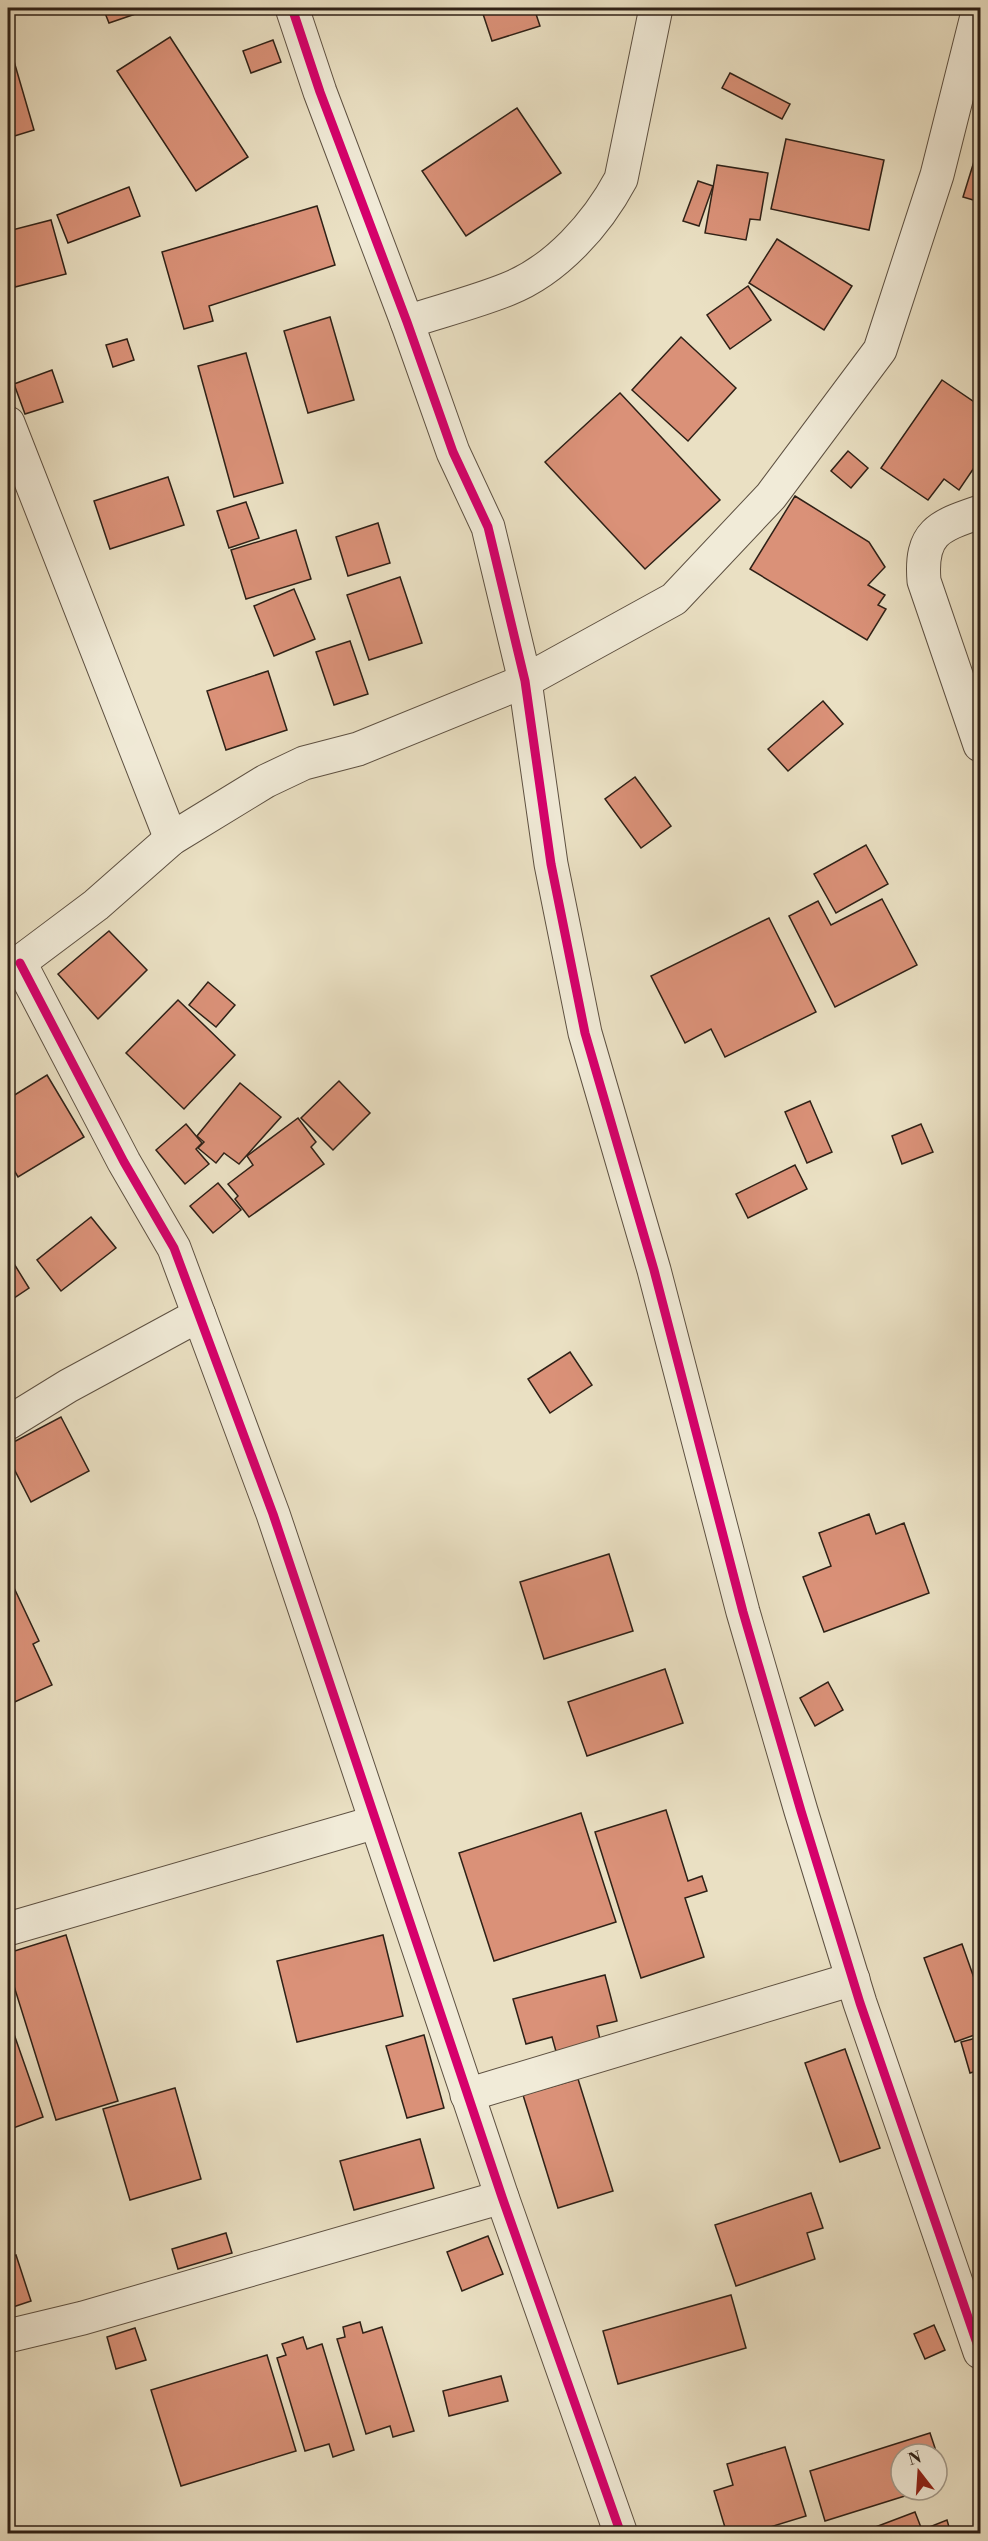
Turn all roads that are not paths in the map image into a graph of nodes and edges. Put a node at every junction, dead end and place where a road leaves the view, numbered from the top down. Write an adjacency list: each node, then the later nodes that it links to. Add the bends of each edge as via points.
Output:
1 (292, 8): 4 (street)
2 (656, 8): 4 (street, via 621,179 608,204 548,268 509,289)
3 (979, 8): 7 (street, via 937,175 880,350 771,496 674,599)
4 (407, 321): 7 (street, via 453,452 488,526)
5 (8, 423): 9 (street)
6 (981, 512): 8 (street, via 951,522 931,536 922,559 924,581)
7 (525, 681): 9 (street, via 358,748 304,763 266,781); 15 (street, via 551,864 585,1033 654,1270 743,1612)
8 (981, 745)
9 (171, 839): 10 (street, via 96,905)
10 (14, 967): 11 (street, via 174,1248)
11 (199, 1315): 12 (street); 13 (street, via 273,1514)
12 (8, 1423)
13 (376, 1822): 14 (street); 16 (street)
14 (8, 1929)
15 (853, 1979): 16 (street); 19 (street)
16 (467, 2095): 17 (street)
17 (502, 2197): 18 (street); 20 (street)
18 (8, 2336)
19 (981, 2352)
20 (621, 2534)

